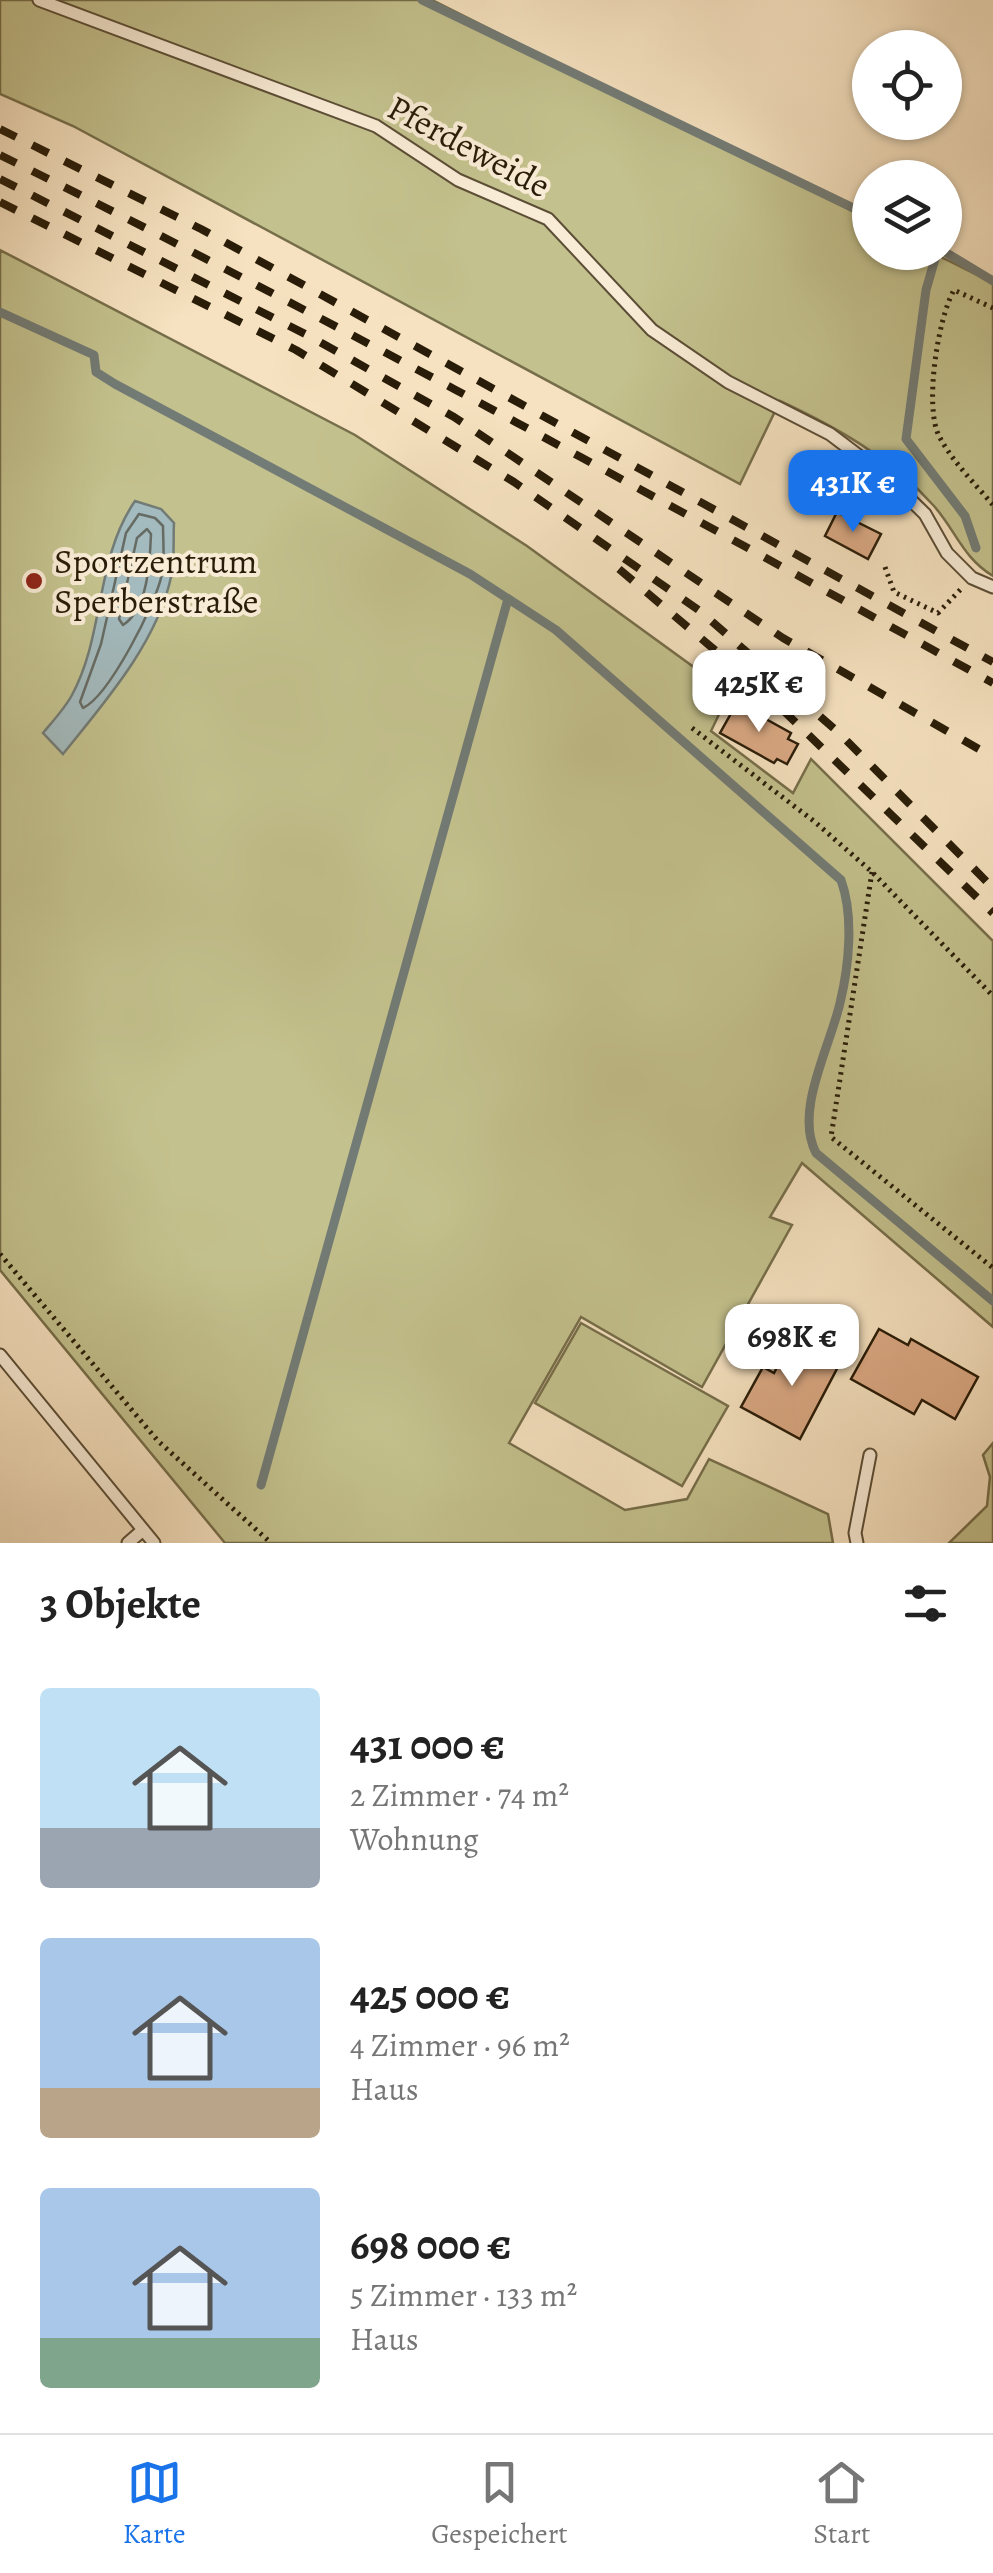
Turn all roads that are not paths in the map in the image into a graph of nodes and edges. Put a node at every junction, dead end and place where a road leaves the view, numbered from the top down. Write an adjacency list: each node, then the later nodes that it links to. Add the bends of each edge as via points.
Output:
1 (39, 0): 2 (lane, Pferdeweide, via 376,126 458,180 548,219 652,330 728,382 830,434 925,514 947,553 972,578)
2 (993, 587)
3 (0, 1355): 5 (lane)
4 (870, 1455): 8 (lane)
5 (144, 1530): 6 (lane); 7 (lane)
6 (128, 1543)
7 (154, 1543)
8 (857, 1543)

